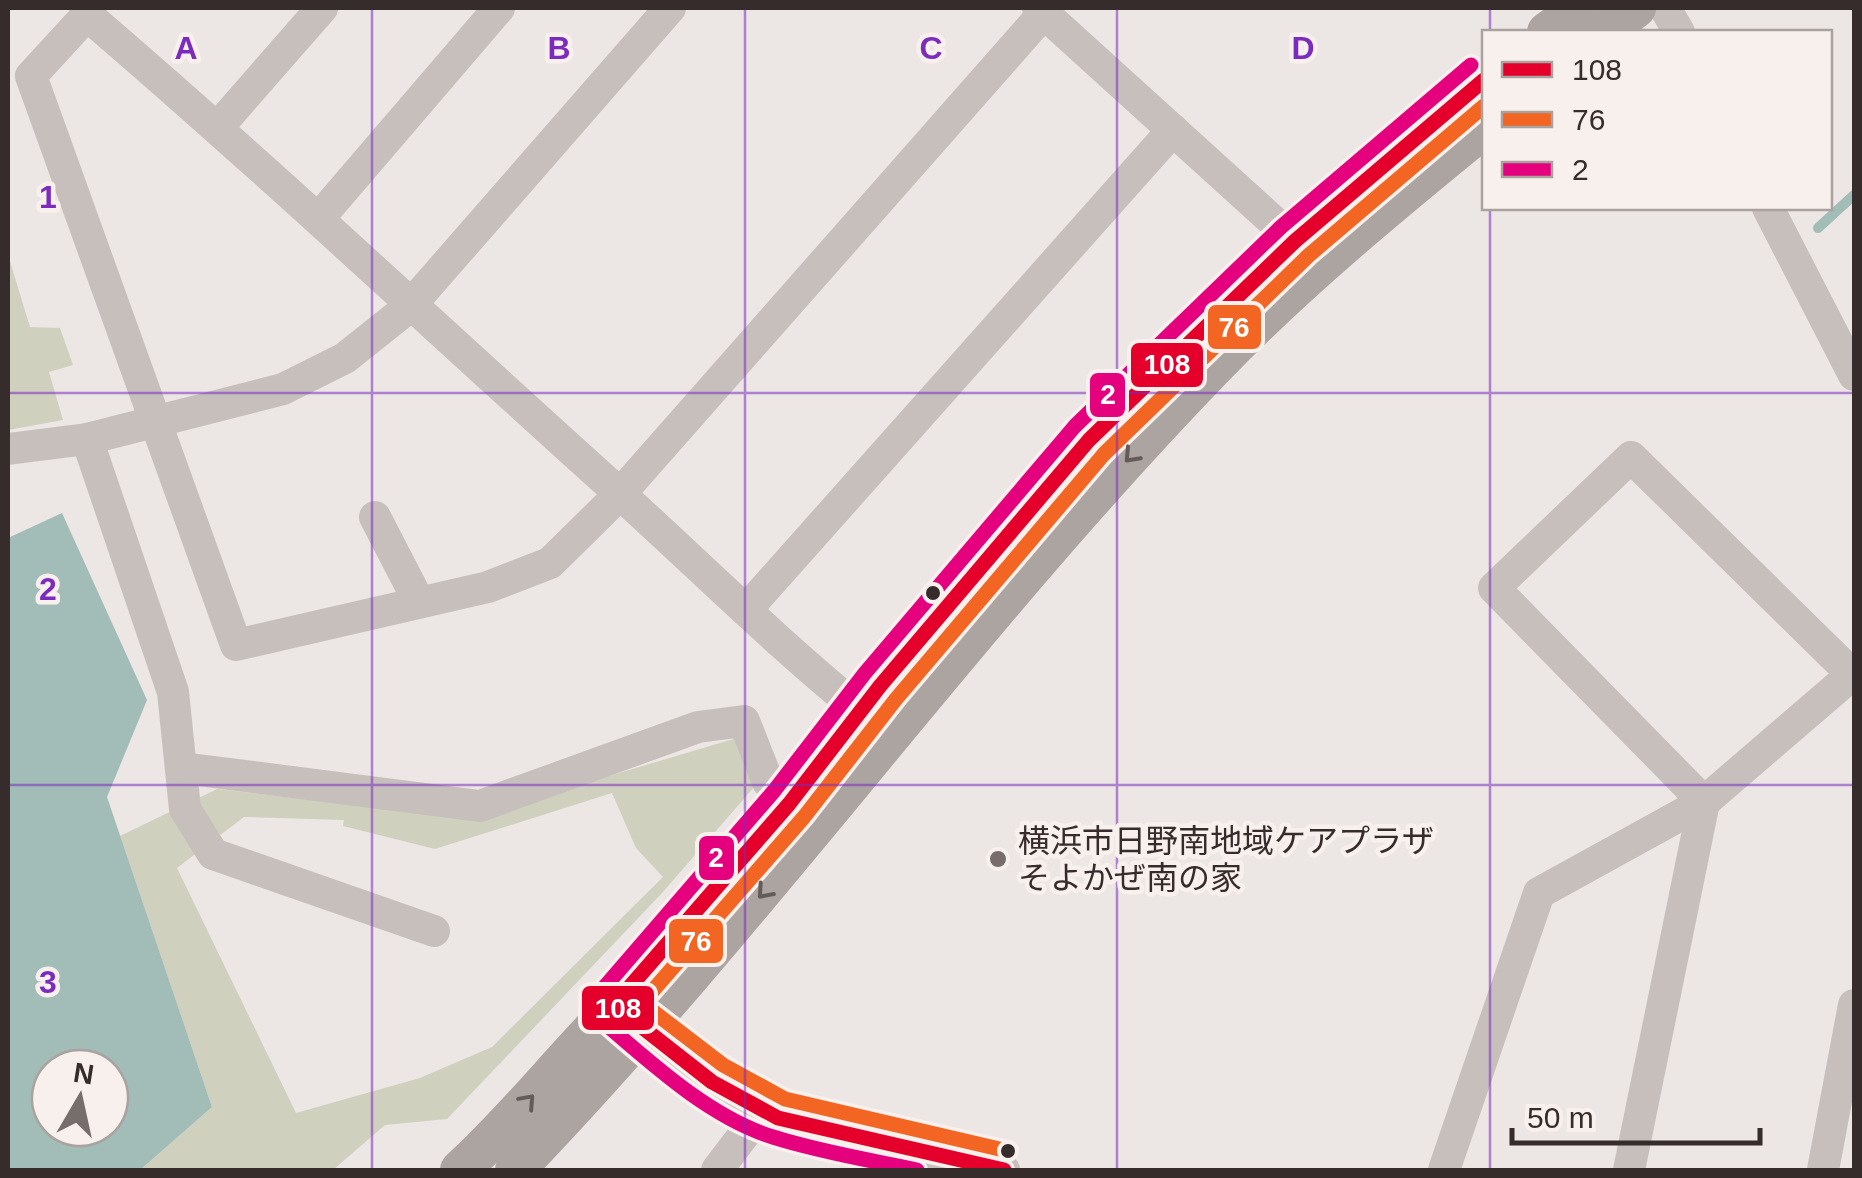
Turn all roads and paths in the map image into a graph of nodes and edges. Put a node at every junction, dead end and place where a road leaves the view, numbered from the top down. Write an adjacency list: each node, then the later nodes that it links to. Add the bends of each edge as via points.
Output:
1 (322, 8): 13 (street)
2 (499, 8): 17 (street)
3 (670, 8): 19 (street)
4 (1580, 8): 9 (main road)
5 (1636, 8): 10 (main road)
6 (1665, 8): 11 (street)
7 (1041, 10): 14 (street); 24 (street)
8 (91, 11): 13 (street); 21 (street, via 31,76)
9 (1550, 30)
10 (1607, 30)
11 (1677, 30)
12 (1482, 82): 18 (main road)
13 (218, 128): 17 (street)
14 (1173, 130): 18 (street); 27 (street)
15 (1482, 130): 29 (main road, one-way to 29, via 1216,365)
16 (1769, 210): 20 (street)
17 (319, 218): 19 (street)
18 (1295, 240): 29 (main road, via 1089,440)
19 (410, 307): 21 (street, via 344,358 282,389); 24 (street)
20 (1854, 375)
21 (157, 422): 22 (street); 26 (street, via 236,645)
22 (87, 439): 23 (street); 30 (street, via 173,692)
23 (8, 449)
24 (620, 494): 26 (street, via 550,563 488,587); 27 (street)
25 (375, 517): 26 (street)
26 (419, 602)
27 (746, 610): 29 (street)
28 (1853, 673): 31 (street); 31 (street, via 1632,457 1494,588)
29 (875, 723): 32 (main road); 36 (main road, one-way to 36, via 783,870)
30 (182, 768): 32 (street, via 480,806 698,727 744,721 768,782); 33 (street, via 186,809 212,854)
31 (1704, 802): 44 (street, via 1539,894); 45 (street)
32 (790, 804): 35 (main road)
33 (434, 930)
34 (1854, 1005): 38 (street)
35 (614, 1006): 36 (street); 40 (main road, one-way to 35)
36 (645, 1032): 37 (street); 41 (main road)
37 (762, 1111): 39 (street); 42 (street)
38 (1835, 1155)
39 (939, 1163): 43 (street)
40 (460, 1170)
41 (516, 1170)
42 (718, 1170)
43 (1004, 1170)
44 (1444, 1170)
45 (1629, 1170)

